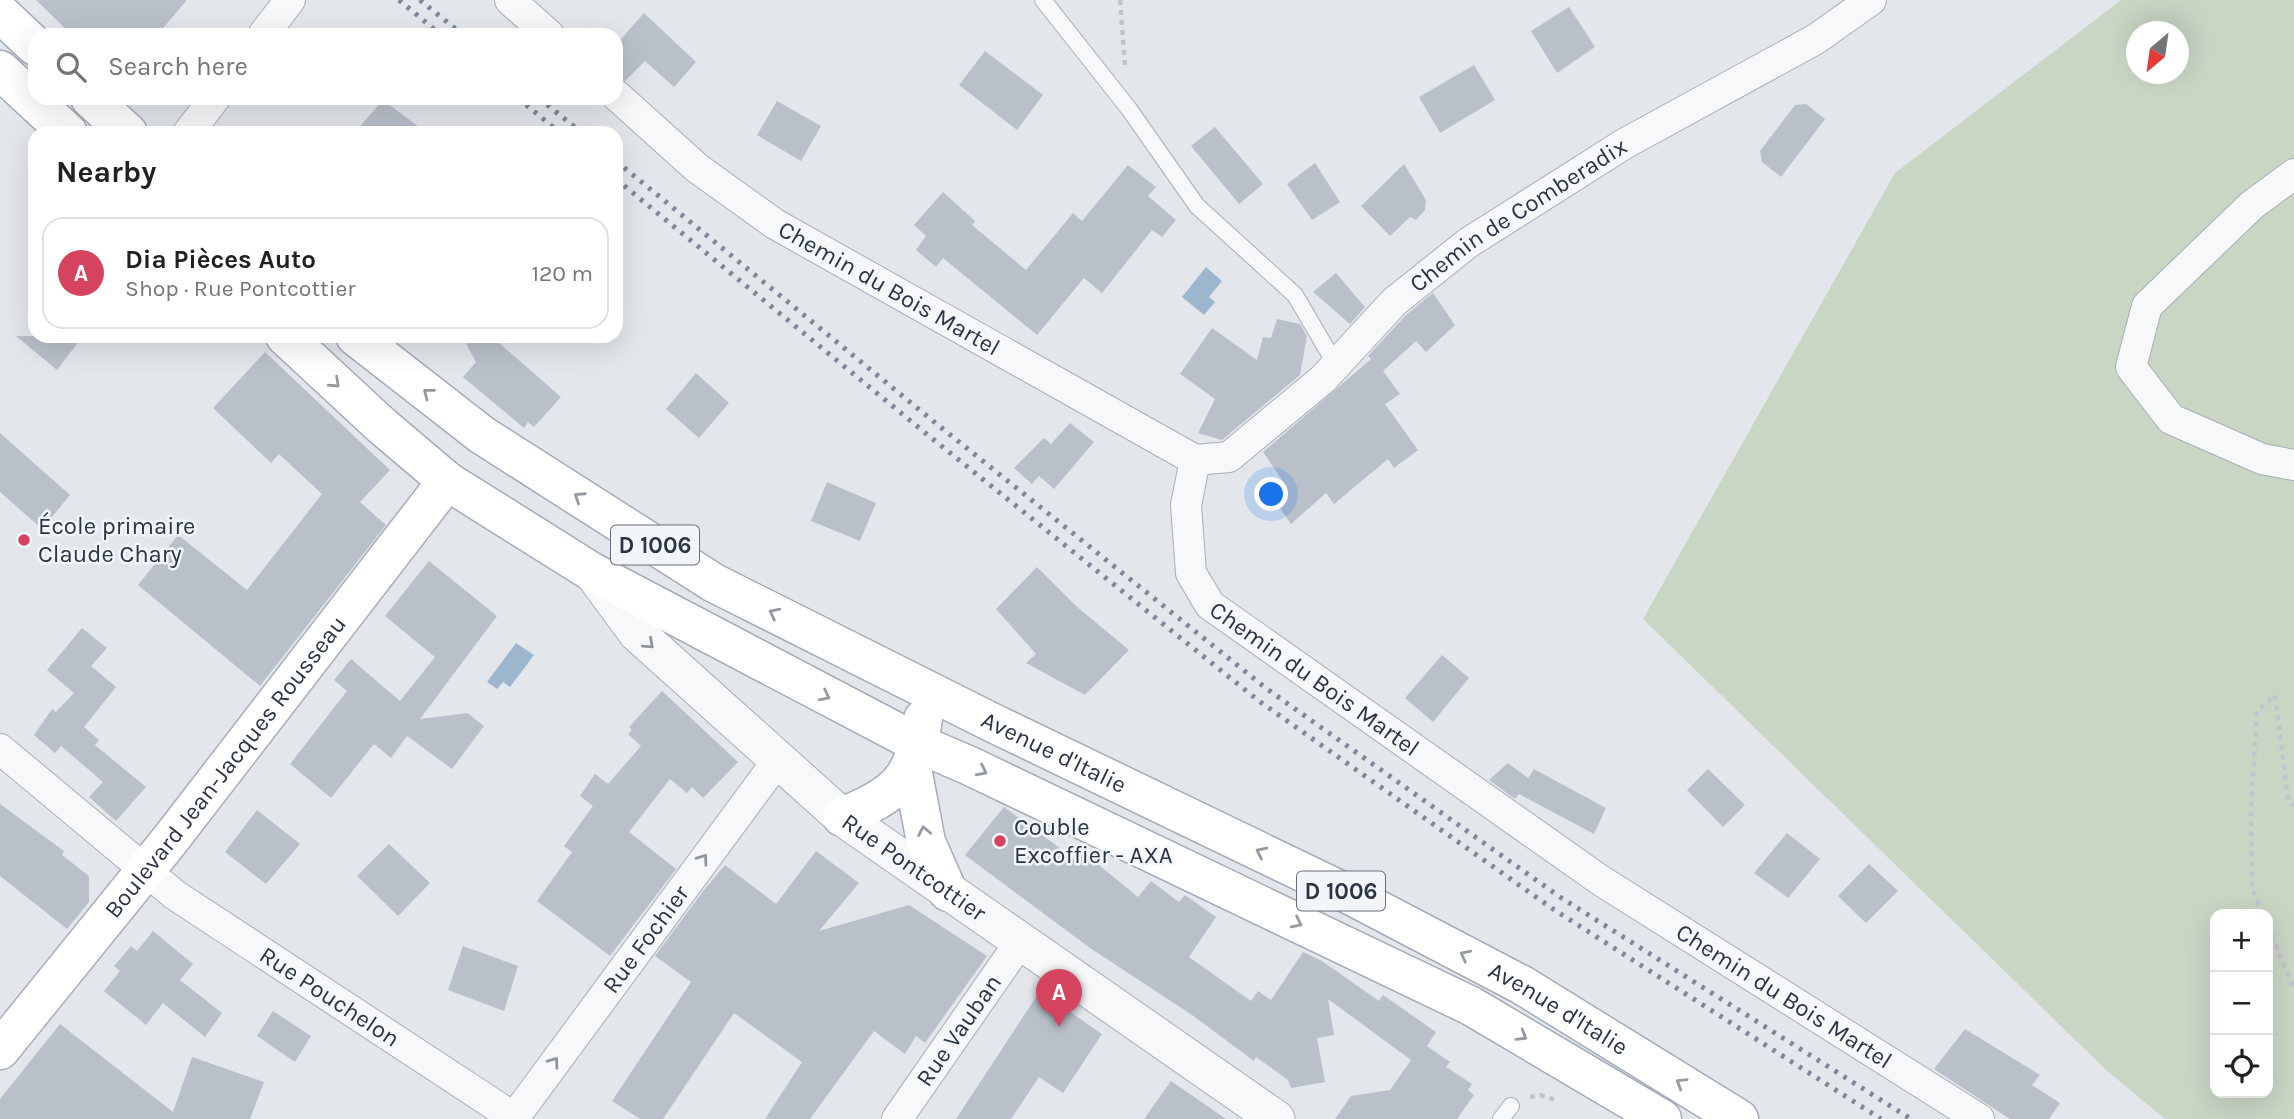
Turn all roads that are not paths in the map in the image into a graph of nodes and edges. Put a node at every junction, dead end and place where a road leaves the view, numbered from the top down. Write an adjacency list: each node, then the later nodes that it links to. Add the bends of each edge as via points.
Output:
1 (290, 0): 6 (street)
2 (510, 0): 7 (street)
3 (1043, 0): 21 (lane, via 1129,109 1197,206 1295,295)
4 (1871, 0): 21 (street, Chemin de Comberadix, via 1816,39 1624,144 1468,243 1394,302)
5 (0, 13): 8 (main road)
6 (268, 28)
7 (541, 28)
8 (28, 39)
9 (0, 70): 10 (main road)
10 (28, 96)
11 (623, 101): 23 (street, Chemin du Bois Martel, via 697,168 775,224)
12 (38, 105): 15 (main road)
13 (98, 105): 16 (main road)
14 (210, 105): 17 (street)
15 (60, 126)
16 (120, 126)
17 (193, 126)
18 (2294, 174): 24 (street, via 2252,205 2147,306 2131,367 2171,419 2262,459)
19 (293, 343): 25 (main road, D 1006, one-way to 25)
20 (364, 343): 22 (main road, D 1006, one-way to 20)
21 (1336, 365): 23 (street, Chemin de Comberadix, via 1229,457)
22 (482, 435): 25 (main road, Boulevard Jean-Jacques Rousseau); 27 (main road, Avenue d'Italie / D 1006, one-way to 22, via 714,583)
23 (1195, 460): 41 (street, Chemin du Bois Martel, via 1186,505 1191,573 1210,606 1600,880)
24 (2294, 465)
25 (447, 481): 26 (main road, Avenue d'Italie / D 1006); 32 (main road, Boulevard Jean-Jacques Rousseau)
26 (592, 572): 29 (main road, Avenue d'Italie / D 1006, one-way to 29); 30 (street, Rue Pontcottier, one-way to 30, via 637,633)
27 (928, 691): 29 (main road); 40 (main road, Avenue d'Italie / D 1006, one-way to 27, via 1522,985 1352,896)
28 (0, 749): 32 (street, Rue Pouchelon)
29 (916, 756): 31 (main road, via 896,787); 33 (main road, one-way to 29, via 926,842); 39 (main road, Avenue d'Italie / D 1006, one-way to 39, via 970,766 1471,1006)
30 (778, 760): 31 (street, Rue Pontcottier); 36 (street, Rue Fochier, one-way to 30)
31 (842, 817): 33 (street, Rue Pontcottier)
32 (145, 871): 35 (main road, Boulevard Jean-Jacques Rousseau); 36 (street, Rue Pouchelon)
33 (948, 892): 34 (street, Rue Pontcottier)
34 (1020, 942): 37 (street, Rue Vauban); 38 (street, Rue Pontcottier)
35 (0, 1050)
36 (514, 1118)
37 (897, 1119)
38 (1276, 1119)
39 (1662, 1119)
40 (1739, 1119)
41 (1979, 1119)

